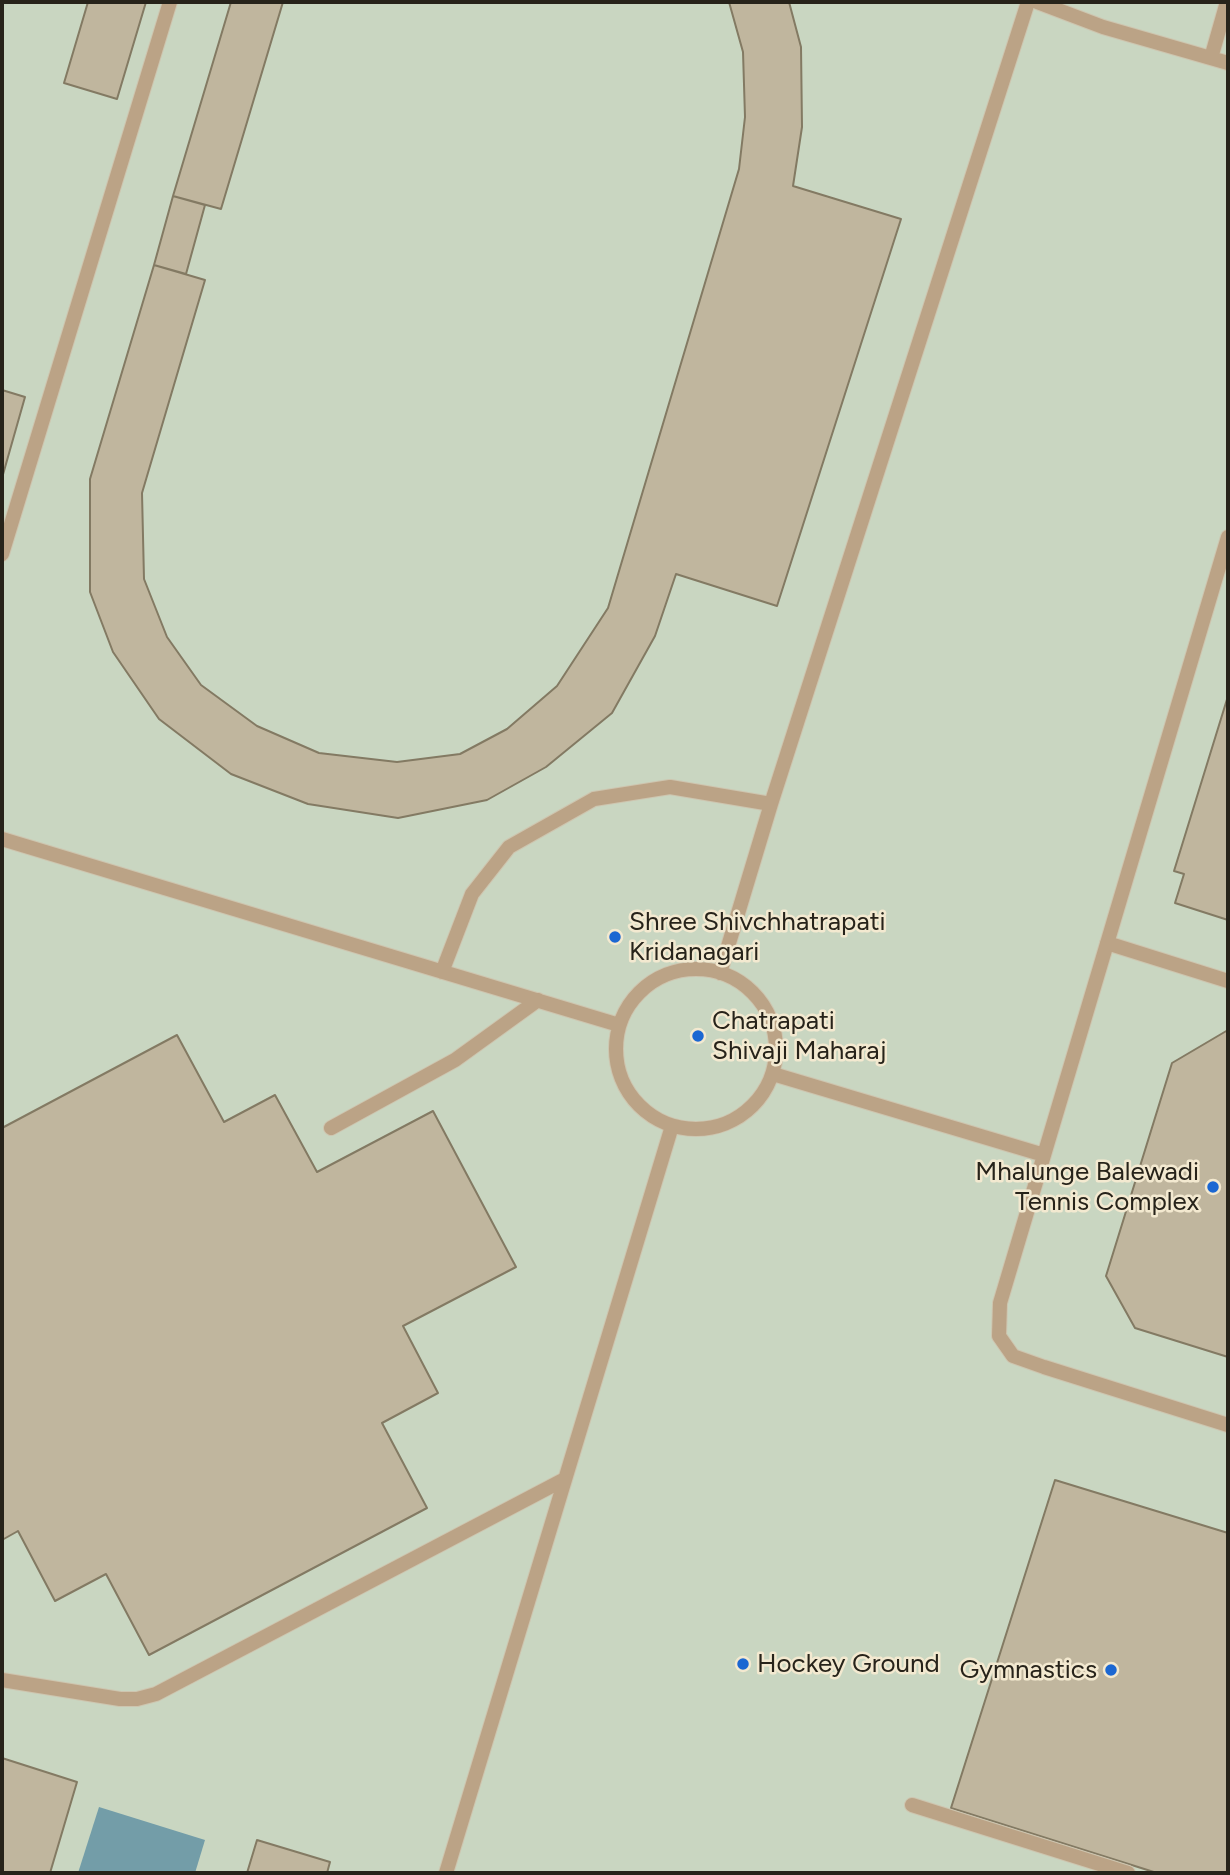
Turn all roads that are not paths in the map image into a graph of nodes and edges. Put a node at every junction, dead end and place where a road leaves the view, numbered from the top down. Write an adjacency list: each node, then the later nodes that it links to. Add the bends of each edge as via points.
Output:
1 (170, 2): 8 (lane)
2 (1028, 2): 9 (lane)
3 (1037, 2): 5 (lane)
4 (1227, 2): 5 (lane)
5 (1211, 58): 6 (lane)
6 (1228, 63)
7 (1228, 537): 11 (lane)
8 (2, 554)
9 (771, 804): 12 (lane, via 670,787 594,799 509,847 472,894); 13 (lane)
10 (2, 839): 12 (lane)
11 (1107, 943): 14 (lane); 20 (lane)
12 (442, 972): 15 (lane)
13 (720, 973): 16 (lane, via 689,970 659,978 635,998); 17 (lane, via 748,988 768,1012 777,1042)
14 (1228, 981)
15 (538, 1000): 16 (lane); 19 (lane, via 455,1060)
16 (620, 1025): 18 (lane, via 616,1056 625,1087 645,1111)
17 (773, 1074): 18 (lane, via 758,1101 734,1121 704,1129); 20 (lane)
18 (672, 1126): 22 (lane)
19 (331, 1128)
20 (1044, 1154): 21 (lane, via 999,1303 999,1336 1013,1356)
21 (1228, 1425)
22 (565, 1479): 23 (lane, via 156,1694 120,1699); 25 (lane)
23 (2, 1681)
24 (912, 1805): 26 (lane)
25 (446, 1873)
26 (1128, 1873)

